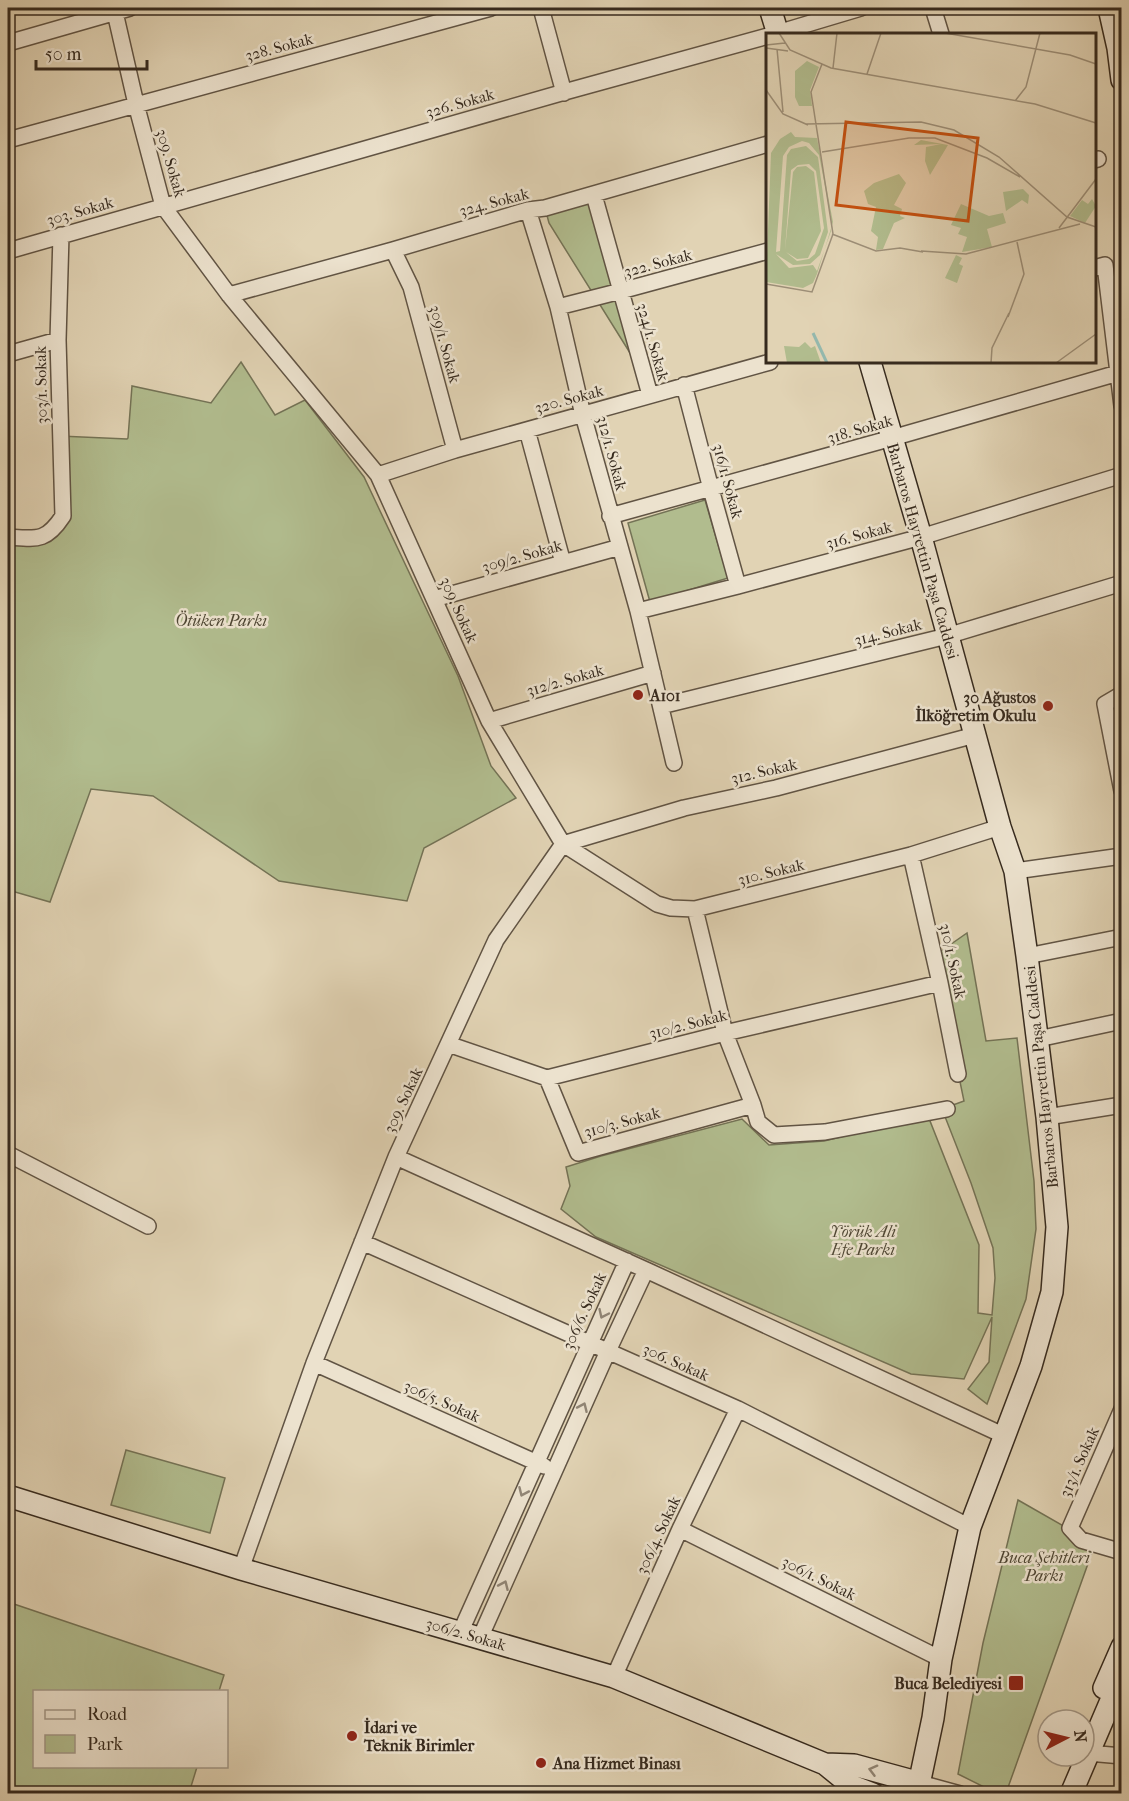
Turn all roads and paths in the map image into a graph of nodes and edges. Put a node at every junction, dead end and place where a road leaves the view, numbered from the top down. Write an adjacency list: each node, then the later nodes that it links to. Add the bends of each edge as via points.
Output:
1 (490, 8): 17 (street, 328. Sokak)
2 (541, 8): 16 (street)
3 (770, 8): 10 (main road)
4 (861, 8): 11 (street, 326. Sokak)
5 (933, 8): 12 (street)
6 (1109, 8): 15 (main road)
7 (1117, 8): 9 (main road)
8 (120, 9): 14 (street); 17 (street, 309. Sokak)
9 (1122, 25)
10 (774, 33)
11 (780, 33)
12 (941, 33)
13 (766, 37): 16 (street, 326. Sokak)
14 (8, 43)
15 (1122, 80)
16 (564, 93): 21 (street, 326. Sokak)
17 (136, 104): 18 (street, 328. Sokak); 21 (street, 309. Sokak)
18 (8, 140)
19 (766, 145): 20 (street, 324. Sokak)
20 (594, 195): 22 (street, 324. Sokak); 28 (street, 324/1. Sokak)
21 (163, 206): 23 (street, 303. Sokak); 29 (street, 309. Sokak)
22 (528, 210): 24 (street, 324. Sokak); 30 (street, 312/1. Sokak)
23 (61, 235): 25 (street, 303. Sokak); 31 (street, 303/1. Sokak)
24 (393, 250): 29 (street, 324. Sokak); 42 (street, 309/1. Sokak, via 411,287)
25 (8, 251)
26 (766, 252): 28 (street, 322. Sokak)
27 (1100, 266): 35 (street)
28 (620, 292): 30 (street, 322. Sokak); 37 (street, 324/1. Sokak)
29 (229, 295): 43 (street, 309. Sokak)
30 (558, 307): 39 (street, 312/1. Sokak)
31 (58, 340): 32 (street); 47 (street, 303/1. Sokak, via 63,516 53,531 35,539)
32 (8, 354)
33 (766, 363): 36 (street, 320. Sokak)
34 (870, 363): 41 (main road, Barbaros Hayrettin Paşa Caddesi)
35 (1118, 373): 38 (street); 41 (street, 318. Sokak)
36 (684, 385): 37 (street, 320. Sokak); 45 (street, 316/1. Sokak)
37 (650, 395): 39 (street, 320. Sokak)
38 (1122, 406)
39 (583, 415): 40 (street, 320. Sokak); 46 (street, 312/1. Sokak)
40 (527, 430): 42 (street, 320. Sokak); 50 (street)
41 (892, 438): 45 (street, 318. Sokak); 48 (main road, Barbaros Hayrettin Paşa Caddesi)
42 (455, 450): 43 (street, 320. Sokak)
43 (378, 475): 53 (street, 309. Sokak)
44 (1122, 475): 48 (street, 316. Sokak)
45 (711, 489): 46 (street, 318. Sokak); 52 (street, 316/1. Sokak)
46 (610, 516): 49 (street, 312/1. Sokak)
47 (8, 537)
48 (921, 537): 52 (street, 316. Sokak); 55 (main road, Barbaros Hayrettin Paşa Caddesi)
49 (620, 548): 50 (street, 309/2. Sokak); 54 (street, 312/1. Sokak)
50 (563, 563): 53 (street, 309/2. Sokak)
51 (1122, 583): 55 (street, 314. Sokak)
52 (738, 586): 54 (street, 316. Sokak)
53 (434, 599): 59 (street, 309. Sokak)
54 (638, 611): 56 (street, 312/1. Sokak)
55 (947, 636): 58 (street, 314. Sokak); 60 (main road, Barbaros Hayrettin Paşa Caddesi)
56 (653, 673): 58 (street, 312/1. Sokak); 59 (street, 312/2. Sokak)
57 (1122, 694): 62 (street, via 1105,704)
58 (662, 706): 61 (street, 312/1. Sokak)
59 (489, 721): 64 (street, 309. Sokak)
60 (975, 735): 63 (main road, Barbaros Hayrettin Paşa Caddesi); 64 (street, 312. Sokak, via 684,808)
61 (674, 763)
62 (1122, 791)
63 (1000, 827): 65 (street, 310. Sokak); 67 (main road, Barbaros Hayrettin Paşa Caddesi)
64 (563, 844): 68 (street, 310. Sokak, via 657,904); 75 (street, 309. Sokak, via 496,940)
65 (911, 855): 68 (street, 310. Sokak); 71 (street, 310/1. Sokak)
66 (1122, 856): 67 (street)
67 (1014, 871): 70 (main road, Barbaros Hayrettin Paşa Caddesi)
68 (695, 909): 73 (street)
69 (1122, 937): 70 (street)
70 (1027, 956): 74 (main road, Barbaros Hayrettin Paşa Caddesi)
71 (940, 983): 73 (street, 310/2. Sokak); 76 (street, 310/1. Sokak)
72 (1122, 1021): 74 (street)
73 (725, 1033): 77 (street, 310/2. Sokak); 78 (street)
74 (1038, 1039): 81 (main road, Barbaros Hayrettin Paşa Caddesi)
75 (448, 1044): 77 (street); 83 (street, 309. Sokak)
76 (958, 1074)
77 (547, 1078): 78 (street, 310/3. Sokak, via 578,1153)
78 (753, 1105): 80 (street, via 758,1122 774,1135 825,1132)
79 (1122, 1105): 81 (street)
80 (947, 1109)
81 (1047, 1117): 93 (main road, Barbaros Hayrettin Paşa Caddesi, via 1057,1227 1052,1292)
82 (8, 1154): 84 (street)
83 (396, 1157): 85 (street, 309. Sokak); 86 (street)
84 (148, 1226)
85 (362, 1242): 88 (street, 306. Sokak); 90 (street, 309. Sokak)
86 (627, 1261): 87 (street, 306/6. Sokak); 88 (street, 306/6. Sokak, one-way to 88)
87 (646, 1270): 89 (street); 93 (street, 306/6. Sokak)
88 (590, 1342): 89 (street, 306. Sokak); 94 (street, 306/6. Sokak)
89 (608, 1351): 91 (street, 306. Sokak); 95 (street, one-way to 89)
90 (314, 1363): 94 (street, 306/5. Sokak); 100 (street, 309. Sokak)
91 (738, 1409): 97 (street, 306. Sokak); 98 (street, 306/4. Sokak)
92 (1122, 1409): 99 (street, 313/1. Sokak, via 1070,1528 1081,1540)
93 (1005, 1436): 97 (main road, Barbaros Hayrettin Paşa Caddesi)
94 (536, 1462): 95 (street, 306/5. Sokak); 101 (street, 306/6. Sokak, one-way to 101)
95 (554, 1471): 101 (street, one-way to 95)
96 (8, 1496): 100 (main road, 306/2. Sokak)
97 (970, 1527): 103 (main road, Barbaros Hayrettin Paşa Caddesi)
98 (680, 1529): 103 (street, 306/1. Sokak); 105 (street, 306/4. Sokak)
99 (1122, 1552)
100 (241, 1569): 101 (main road, 306/2. Sokak)
101 (470, 1635): 105 (main road, 306/2. Sokak)
102 (1122, 1647): 107 (main road)
103 (941, 1659): 114 (main road, Barbaros Hayrettin Paşa Caddesi)
104 (1122, 1675): 106 (main road)
105 (614, 1677): 111 (main road, 306/2. Sokak)
106 (1114, 1712): 108 (main road)
107 (1096, 1713)
108 (1096, 1732)
109 (1096, 1751): 110 (street)
110 (1122, 1756)
111 (825, 1764): 114 (main road, 306/2. Sokak, one-way to 111, via 854,1765); 115 (main road, via 852,1786)
112 (1072, 1768): 117 (main road)
113 (1077, 1768): 118 (main road)
114 (919, 1788): 116 (street, via 943,1788)
115 (873, 1794)
116 (960, 1794)
117 (1059, 1794)
118 (1071, 1794)

